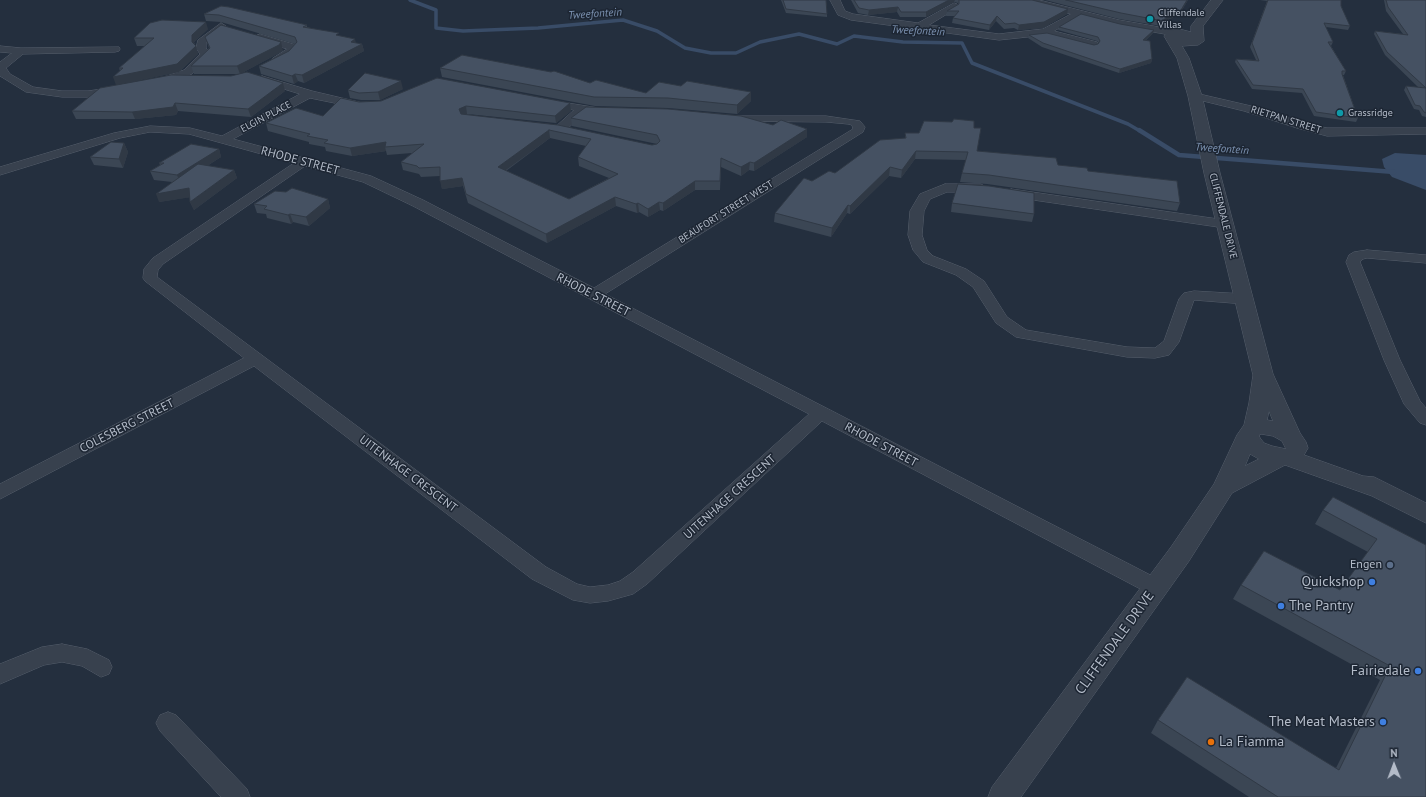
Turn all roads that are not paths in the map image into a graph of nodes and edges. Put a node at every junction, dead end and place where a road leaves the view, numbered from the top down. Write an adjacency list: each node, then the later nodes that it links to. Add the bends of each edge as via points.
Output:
1 (835, 0): 8 (street, via 841,13 851,17)
2 (1028, 0): 5 (street)
3 (1217, 0): 12 (street)
4 (954, 6): 8 (street)
5 (1079, 13): 10 (street); 13 (street)
6 (208, 25): 7 (street)
7 (221, 26): 9 (street); 19 (street, via 201,42 201,48 206,54 203,58 188,72)
8 (920, 26): 10 (street, via 1004,37)
9 (232, 29)
10 (1046, 32): 14 (street)
11 (247, 34): 23 (street, via 293,48 291,52 258,70)
12 (1195, 35): 13 (street); 13 (street); 18 (street)
13 (1176, 36): 18 (street, CLIFFENDALE DRIVE, via 1177,49)
14 (1093, 44)
15 (0, 49): 17 (street)
16 (115, 49): 17 (street)
17 (21, 51): 22 (street, via 1,68 6,76 30,90 50,94 75,94)
18 (1183, 58): 24 (street, CLIFFENDALE DRIVE)
19 (175, 78): 20 (street); 21 (street)
20 (197, 79)
21 (151, 83)
22 (128, 88)
23 (309, 94): 26 (street, via 348,104); 32 (street, ELGIN PLACE)
24 (1196, 96): 30 (street, RIETPAN STREET, via 1242,106 1327,132); 35 (street, CLIFFENDALE DRIVE)
25 (535, 100): 27 (street)
26 (370, 106)
27 (583, 109): 28 (street); 31 (street, via 555,129)
28 (619, 112)
29 (717, 117): 37 (street, BEAUFORT STREET WEST, via 836,120 856,123 859,130)
30 (1426, 131)
31 (590, 136)
32 (223, 140): 33 (street, RHODE STREET); 34 (street, RHODE STREET, via 181,130 150,129 118,135)
33 (303, 162): 37 (street, RHODE STREET, via 380,184); 39 (street, UITENHAGE CRESCENT, via 170,252 158,261 150,272 150,278)
34 (0, 171)
35 (1225, 224): 38 (street, CLIFFENDALE DRIVE); 38 (street, via 987,189 955,187 936,190 925,197 918,211 915,235 923,254 972,278 979,284 1001,320 1022,334 1127,352 1155,353 1163,351 1171,342 1189,296)
36 (1426, 259): 42 (street, via 1367,254 1359,255 1353,262 1392,360 1413,404)
37 (593, 295): 41 (street, RHODE STREET)
38 (1245, 299): 40 (street, CLIFFENDALE DRIVE)
39 (255, 360): 41 (street, UITENHAGE CRESCENT, via 539,573 573,592 590,595 626,588 640,578); 46 (street, COLESBERG STREET)
40 (1263, 374): 43 (street, CLIFFENDALE DRIVE, via 1260,403); 44 (street, CLIFFENDALE DRIVE)
41 (821, 413): 48 (street, RHODE STREET)
42 (1426, 419)
43 (1251, 431): 44 (street, via 1250,441 1256,448 1271,455); 45 (street, CLIFFENDALE DRIVE)
44 (1287, 447): 45 (street, CLIFFENDALE DRIVE); 47 (street)
45 (1224, 486): 48 (street, CLIFFENDALE DRIVE)
46 (0, 492)
47 (1426, 514)
48 (1156, 587): 53 (street, CLIFFENDALE DRIVE)
49 (101, 666): 50 (street, via 87,658 62,653 42,656)
50 (0, 674)
51 (168, 723): 52 (street)
52 (238, 797)
53 (1003, 797)

